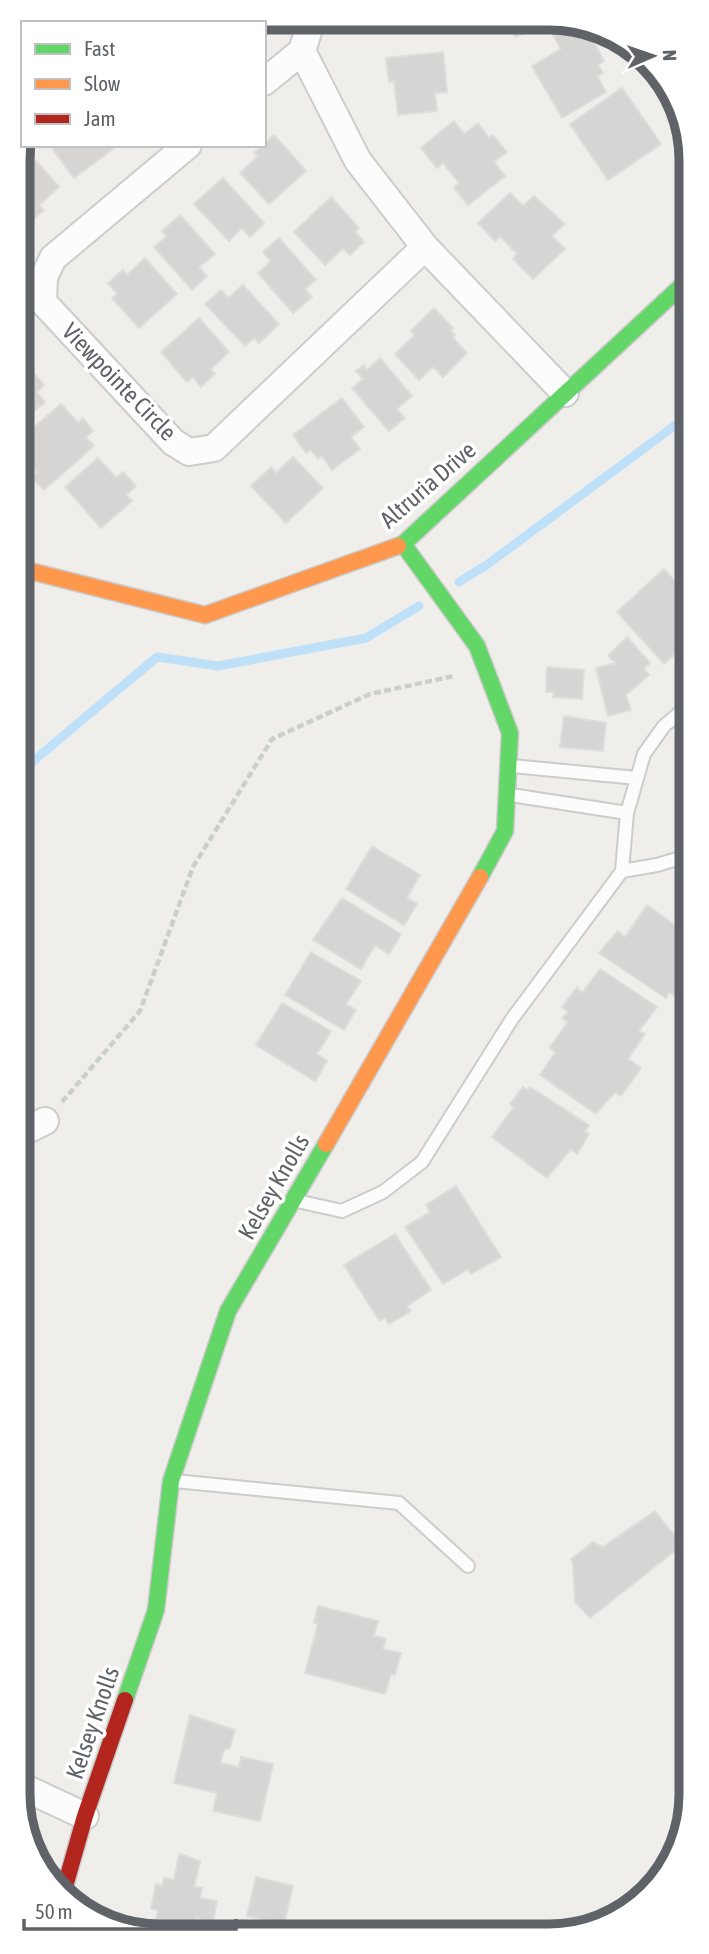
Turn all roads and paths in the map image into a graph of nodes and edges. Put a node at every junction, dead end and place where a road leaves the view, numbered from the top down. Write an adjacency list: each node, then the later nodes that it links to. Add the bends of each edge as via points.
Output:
1 (309, 30): 2 (street)
2 (302, 51): 3 (street); 5 (street, via 358,161)
3 (266, 80)
4 (186, 147): 5 (street, Viewpointe Circle, via 53,258 44,277 43,302 173,442 190,452 214,448)
5 (425, 247): 7 (street)
6 (679, 288): 7 (street, Altruria Drive)
7 (565, 393): 8 (street, Altruria Drive)
8 (403, 544): 9 (street, Altruria Drive, via 205,615); 10 (street, Kelsey Knolls, via 477,646)
9 (30, 571)
10 (485, 669): 12 (street, Kelsey Knolls, via 510,733); 18 (path, via 370,694 272,739 193,867 140,1011)
11 (679, 713): 13 (lane, via 644,754)
12 (509, 766): 13 (lane); 14 (street, Kelsey Knolls)
13 (637, 778): 15 (lane)
14 (507, 794): 15 (lane); 20 (street, Kelsey Knolls, via 505,831)
15 (626, 813): 17 (lane)
16 (679, 858): 17 (lane)
17 (622, 871): 20 (lane, via 512,1019 422,1162 383,1192 342,1211)
18 (45, 1121): 19 (street)
19 (30, 1129)
20 (293, 1200): 21 (street, Kelsey Knolls, via 228,1311)
21 (171, 1481): 22 (lane, via 399,1503); 24 (street, Kelsey Knolls, via 156,1610)
22 (468, 1566)
23 (30, 1790): 24 (street)
24 (85, 1816): 25 (street, Kelsey Knolls)
25 (66, 1883)

